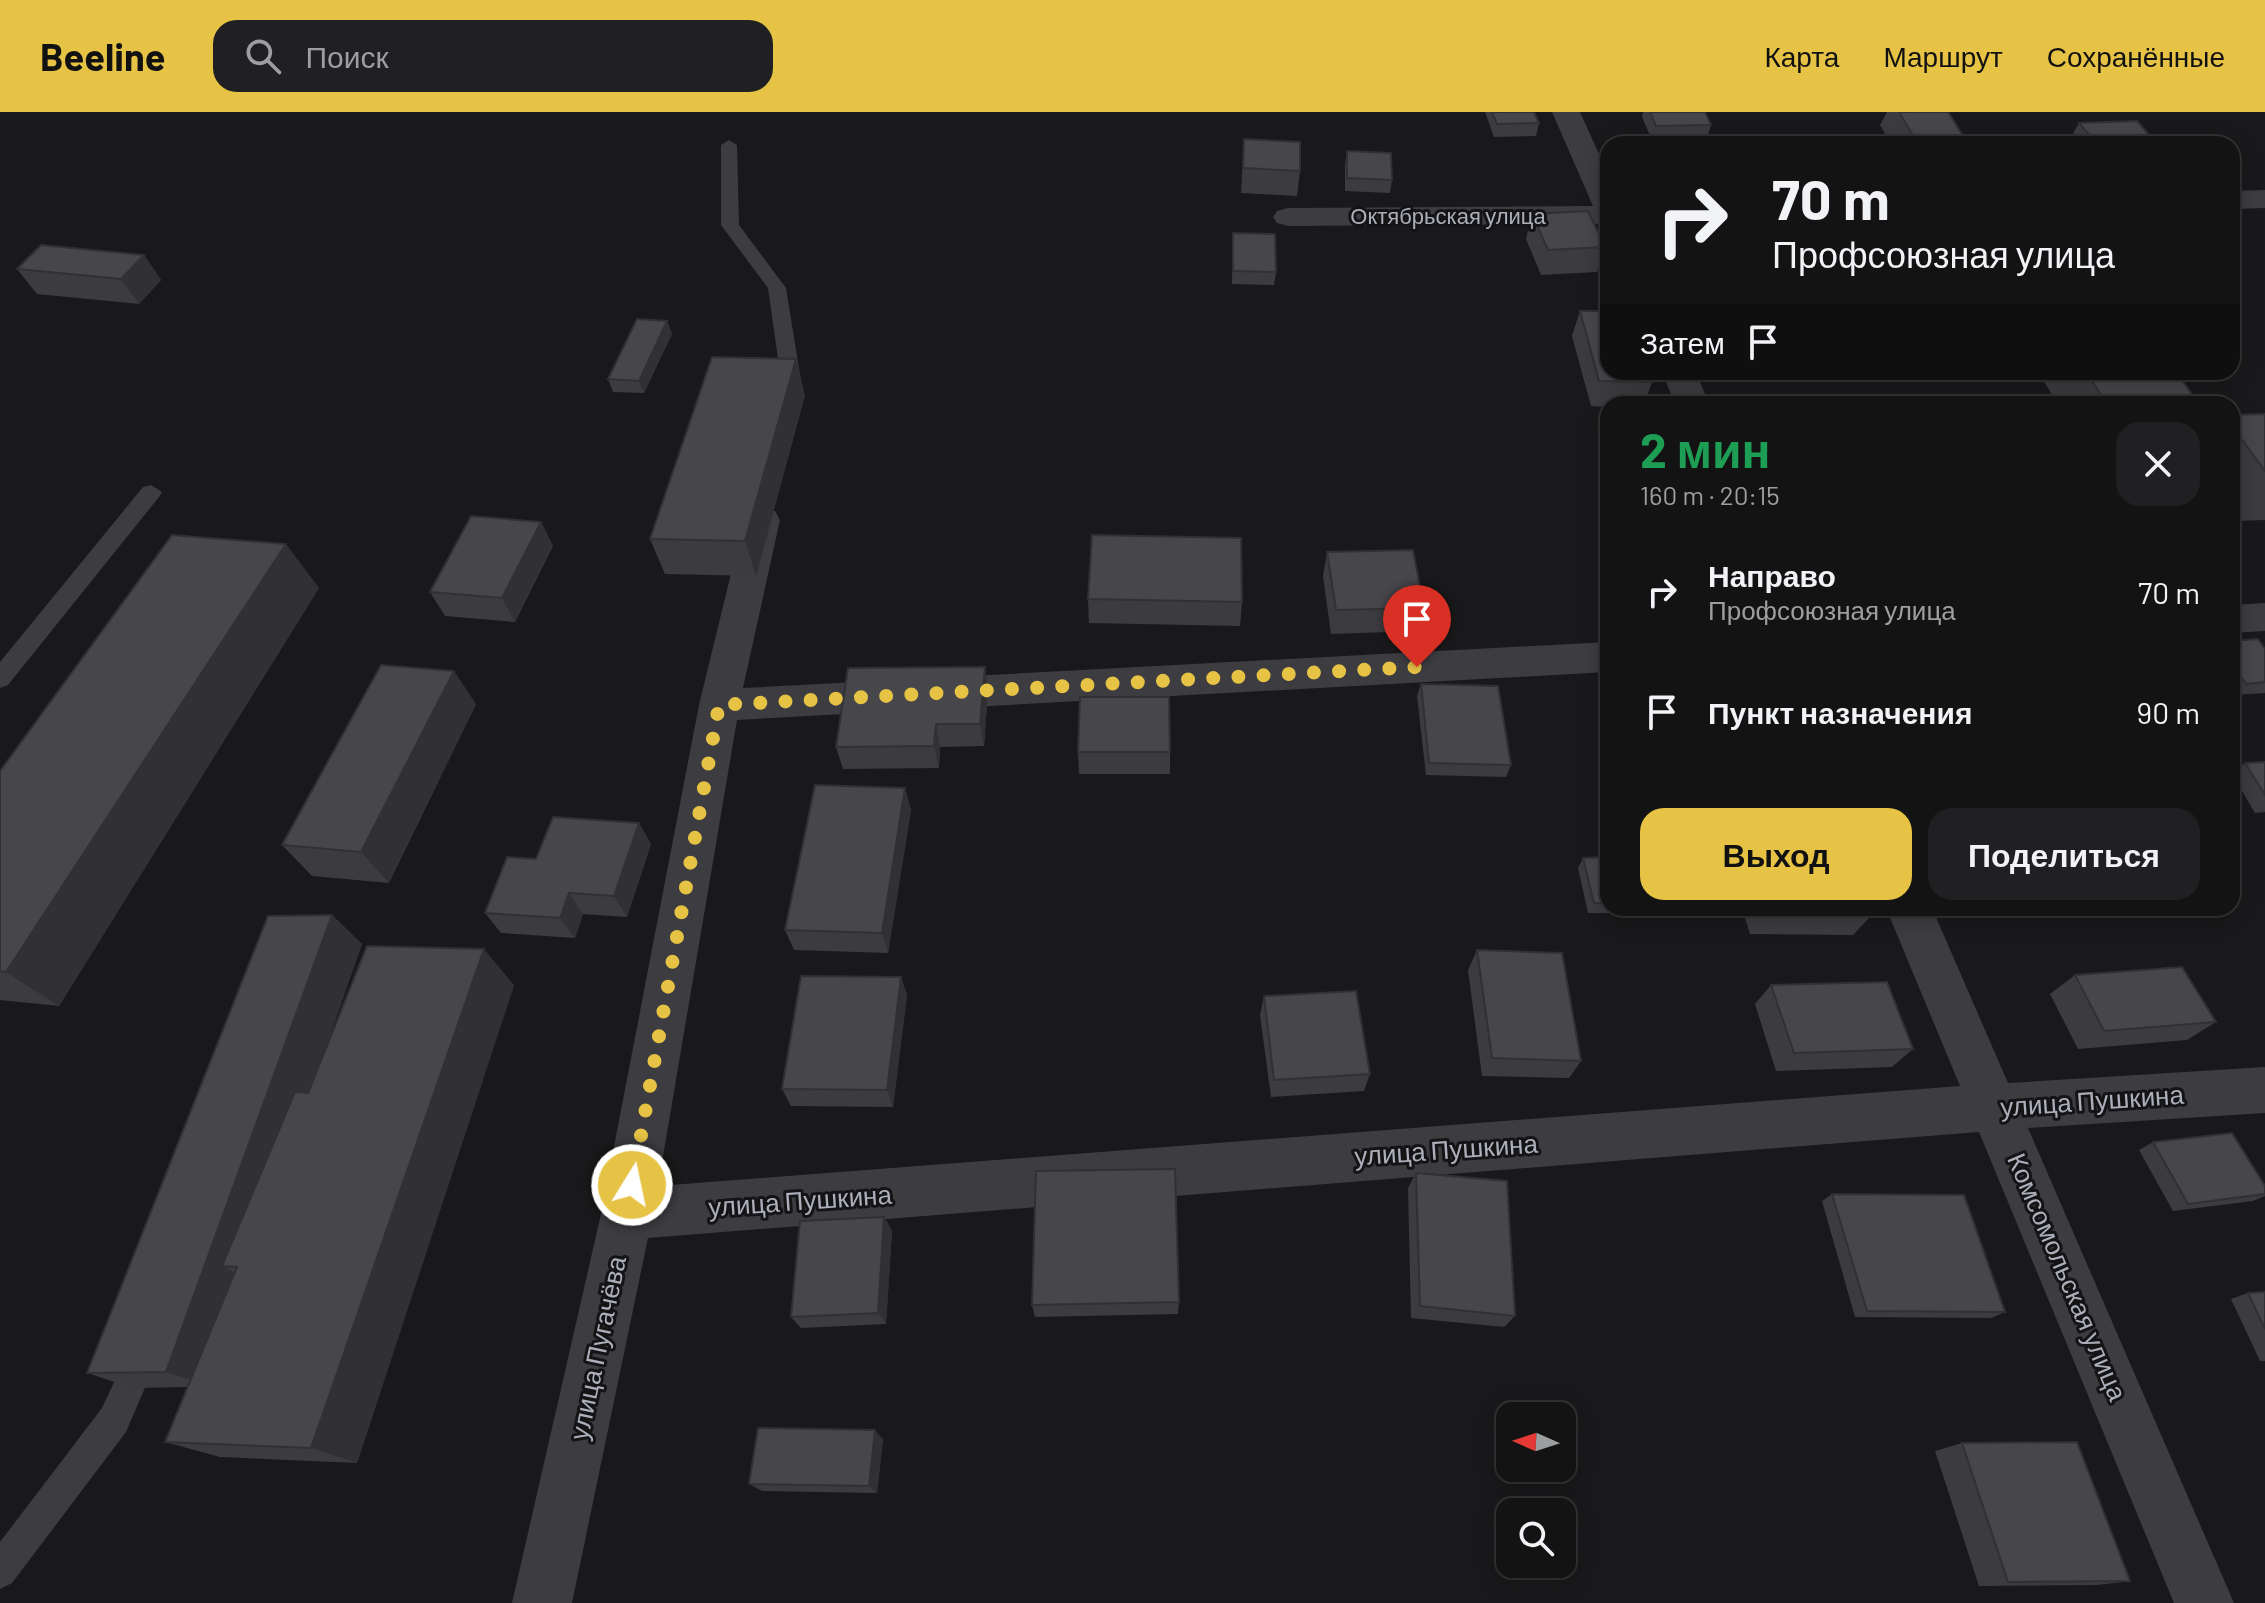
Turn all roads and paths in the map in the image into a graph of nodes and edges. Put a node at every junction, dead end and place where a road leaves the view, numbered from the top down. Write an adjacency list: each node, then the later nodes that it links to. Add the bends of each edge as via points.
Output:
1 (1566, 112): 3 (street)
2 (729, 145): 8 (lane, via 730,225 777,288)
3 (1600, 189)
4 (2265, 199): 5 (street)
5 (2240, 200)
6 (1600, 215): 7 (street, Октябрьская улица)
7 (1288, 217)
8 (792, 387): 9 (street)
9 (782, 432)
10 (771, 478): 16 (street, улица Пугачёва)
11 (151, 492): 15 (lane)
12 (2265, 617): 13 (street)
13 (2240, 619)
14 (1600, 657): 16 (street)
15 (0, 679)
16 (719, 705): 20 (street, улица Пугачёва)
17 (1912, 916): 19 (street, Комсомольская улица)
18 (2265, 1090): 19 (street, улица Пушкина)
19 (1995, 1107): 20 (street, улица Пушкина); 24 (street, Комсомольская улица)
20 (627, 1214): 23 (street, улица Пугачёва)
21 (158, 1321): 22 (lane, via 114,1420)
22 (0, 1571)
23 (542, 1603)
24 (2204, 1603)

